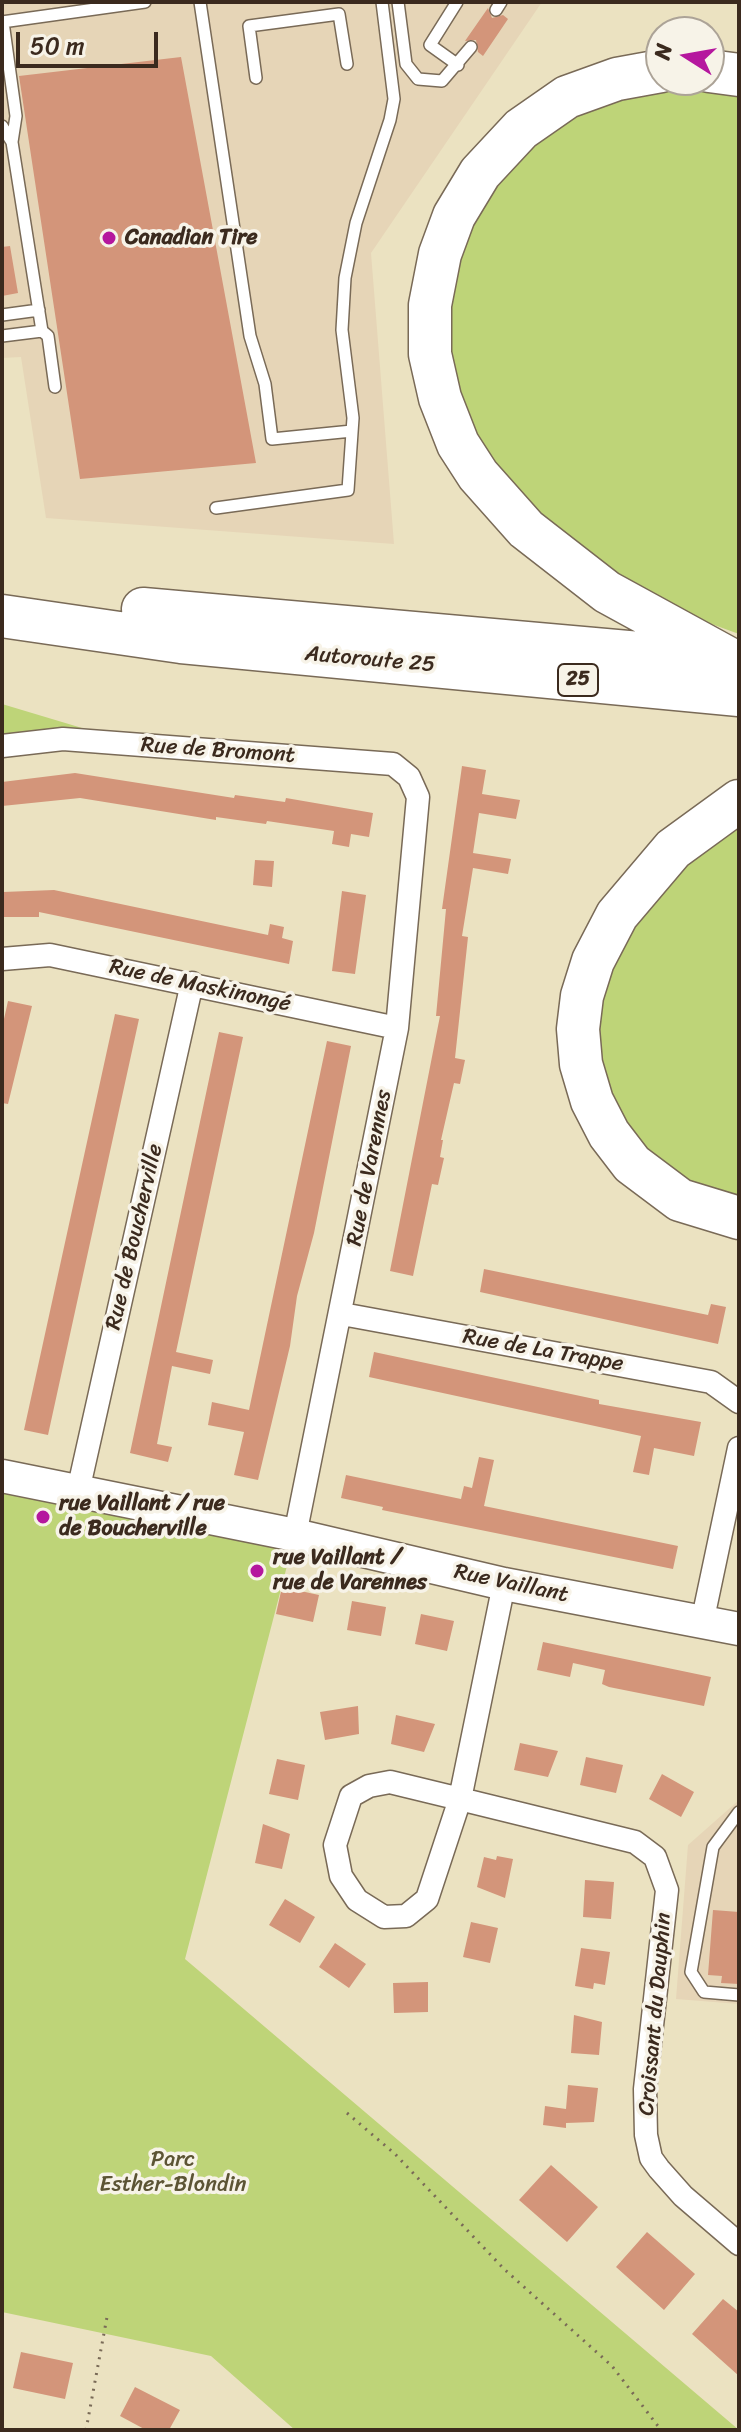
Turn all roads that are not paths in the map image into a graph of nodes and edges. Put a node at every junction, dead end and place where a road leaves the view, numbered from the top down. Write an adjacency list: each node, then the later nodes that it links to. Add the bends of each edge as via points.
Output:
1 (145, 2): 6 (lane)
2 (200, 2): 19 (lane, via 252,348 265,384 272,439)
3 (382, 2): 19 (lane, via 394,99 345,278 342,330)
4 (398, 2): 9 (lane, via 412,76 442,81)
5 (457, 2): 9 (lane, via 430,45)
6 (3, 22): 13 (lane, via 16,116)
7 (471, 47): 9 (lane)
8 (347, 64): 11 (lane, via 339,14 249,26)
9 (458, 65)
10 (645, 74): 25 (highway, via 567,97 521,129 480,173 454,216 440,254 430,305 430,354 458,444 526,529 607,592)
11 (256, 78)
12 (2, 126): 13 (lane)
13 (12, 142): 14 (lane)
14 (39, 310): 15 (lane); 16 (lane)
15 (2, 315)
16 (42, 331): 17 (lane); 18 (lane, via 48,336)
17 (2, 336)
18 (55, 387)
19 (352, 431): 20 (lane, via 348,490)
20 (216, 508)
21 (2, 586): 25 (highway, Autoroute 25 / 25, via 144,609)
22 (2, 616): 24 (highway, Autoroute 25 / 25)
23 (2, 635): 24 (highway)
24 (181, 642): 25 (highway, Autoroute 25 / 25)
25 (738, 673)
26 (2, 746): 27 (street, Rue de Bromont, via 63,739 393,764 409,777)
27 (418, 797): 31 (street, Rue de Varennes)
28 (739, 801): 32 (highway, via 673,849 624,906 593,961 578,1029 592,1101 632,1164 680,1200)
29 (2, 959): 30 (street, Rue de Maskinongé, via 50,955)
30 (192, 983): 31 (street, Rue de Maskinongé); 37 (street, Rue de Boucherville)
31 (397, 1028): 33 (street, Rue de Varennes)
32 (739, 1218)
33 (342, 1314): 34 (street, Rue de La Trappe, via 711,1382); 38 (street, Rue de Varennes)
34 (739, 1402)
35 (739, 1448): 40 (street)
36 (2, 1476): 37 (street, Rue Vaillant)
37 (78, 1491): 38 (street, Rue Vaillant)
38 (295, 1535): 39 (street, Rue Vaillant)
39 (504, 1584): 40 (street, Rue Vaillant); 42 (street)
40 (702, 1623): 41 (street, Rue Vaillant)
41 (739, 1629)
42 (460, 1799): 42 (street, via 427,1899 406,1916 384,1917 357,1900 341,1876 335,1845 351,1796 390,1782); 45 (street, Croissant du Dauphin, via 635,1842 655,1857 667,1890 645,2089 646,2135 659,2169)
43 (739, 1812): 44 (lane, via 713,1847 691,1972 704,1992)
44 (739, 1995)
45 (739, 2244)

